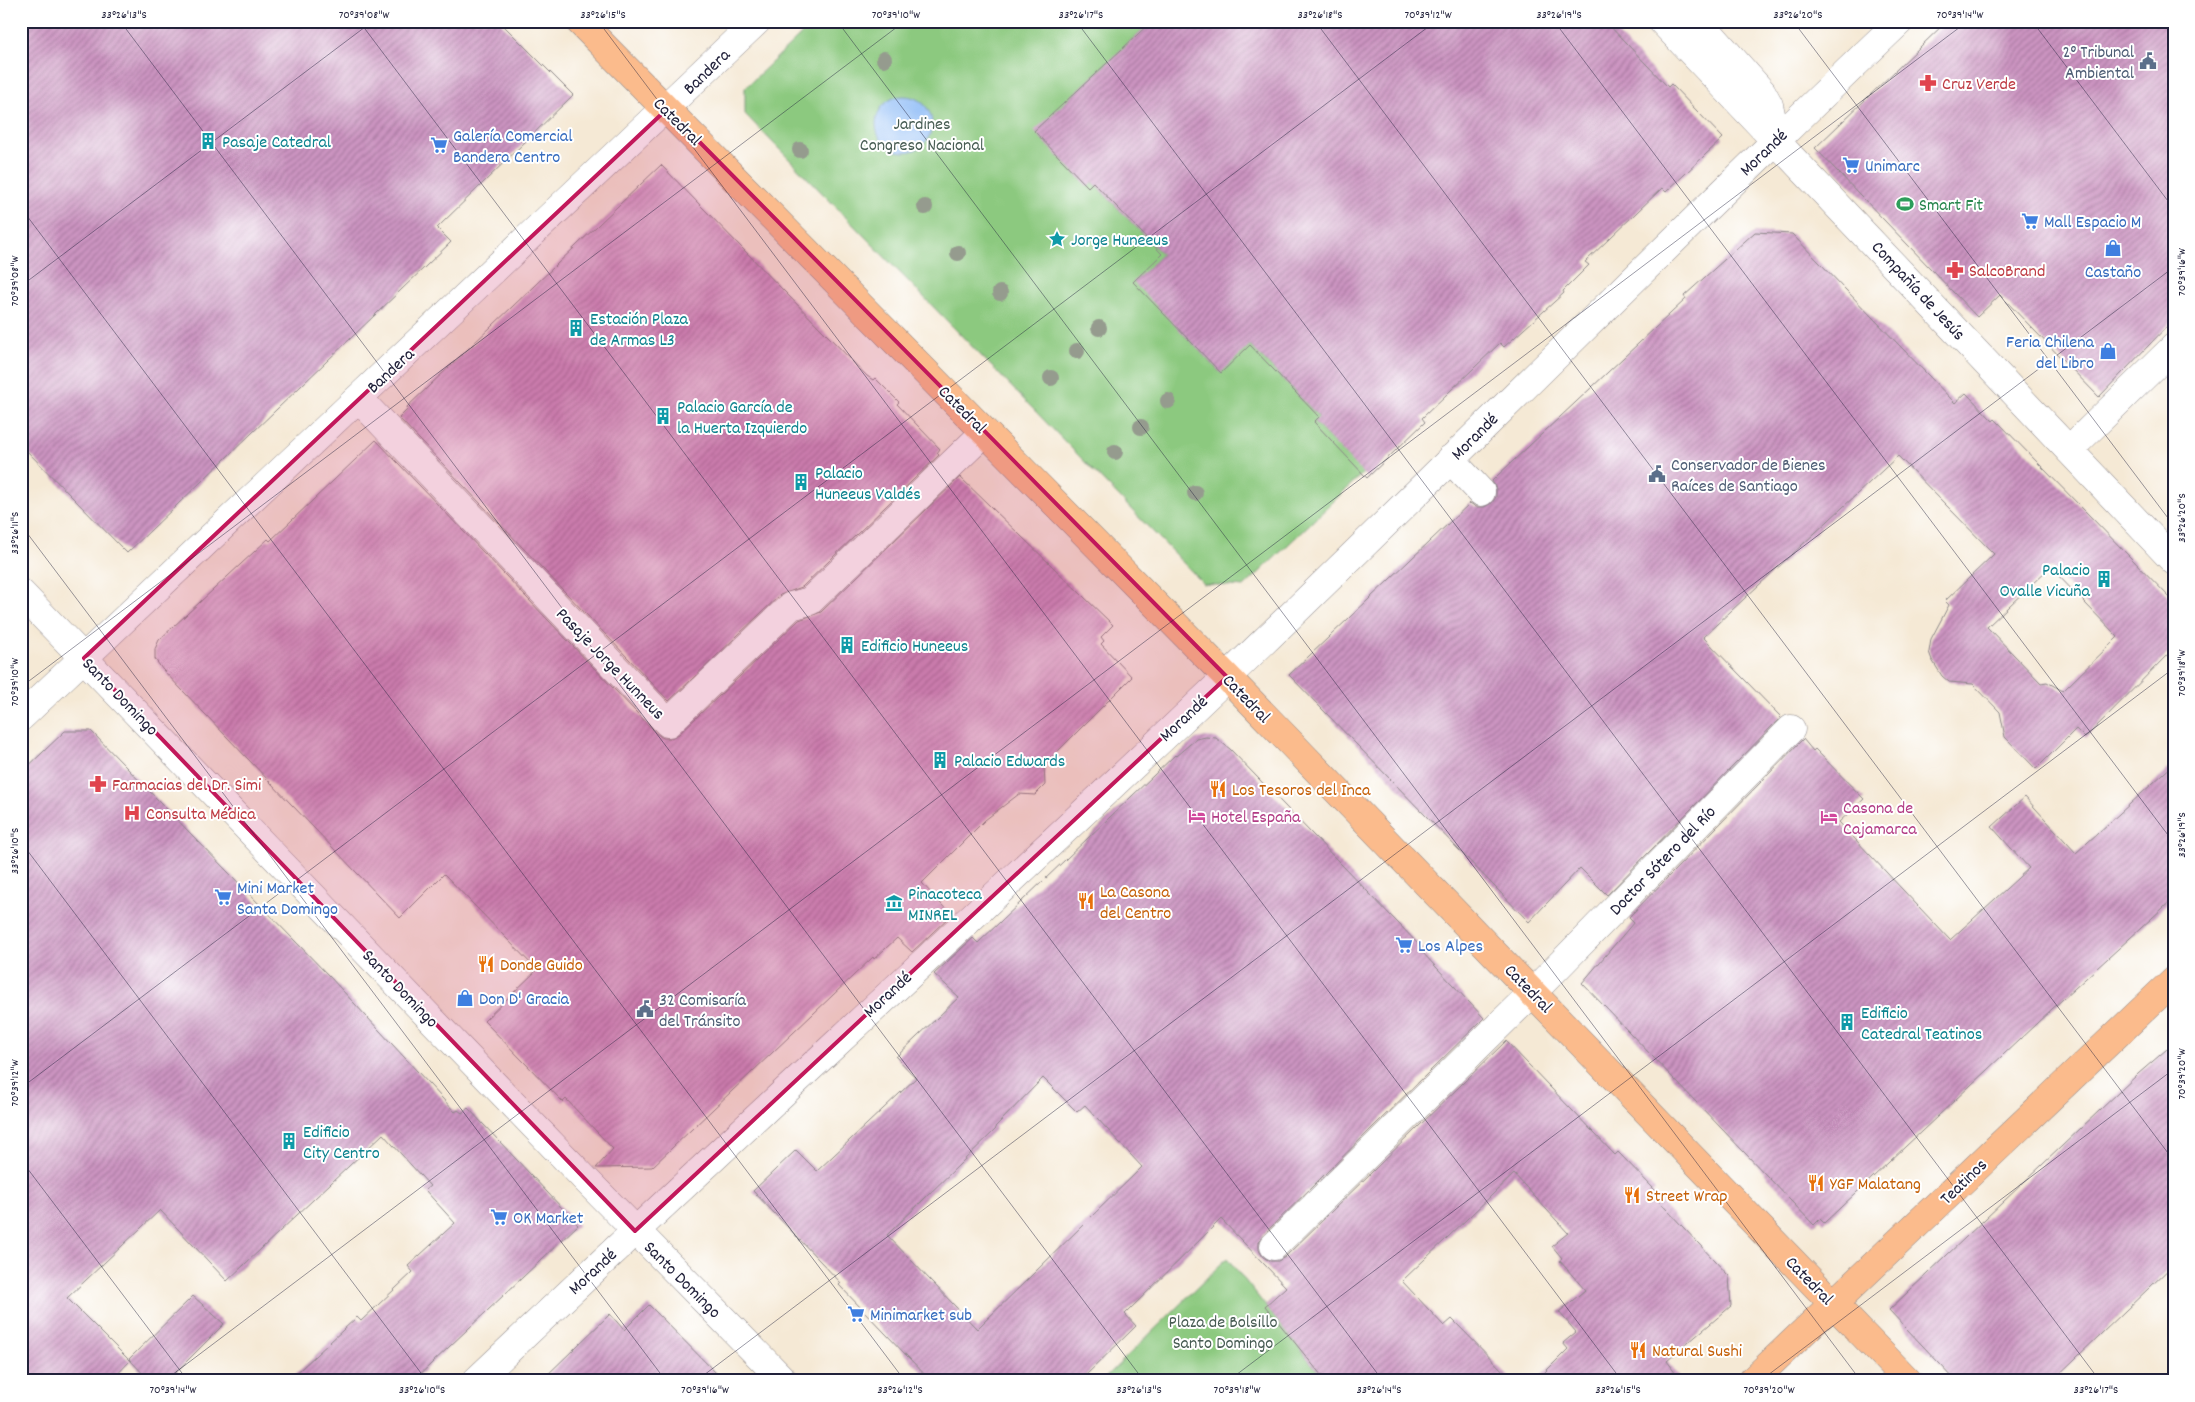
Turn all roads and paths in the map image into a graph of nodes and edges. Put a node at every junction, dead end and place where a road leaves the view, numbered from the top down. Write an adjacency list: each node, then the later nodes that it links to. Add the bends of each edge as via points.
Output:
1 (579, 21): 7 (main road, Catedral)
2 (757, 21): 7 (street, Bandera)
3 (1662, 21): 8 (street, Compañía de Jesús)
4 (1699, 21): 8 (street, via 1762,92 1769,105)
5 (1900, 21): 6 (street, Morandé)
6 (1874, 32): 8 (street, Morandé)
7 (667, 109): 10 (street, Bandera); 11 (main road, Catedral)
8 (1776, 139): 12 (street, Compañía de Jesús); 13 (street, Morandé)
9 (2174, 347): 12 (street)
10 (359, 399): 11 (street, Pasaje Jorge Hunneus, via 668,723 791,606 810,601); 17 (street, Bandera)
11 (985, 432): 18 (main road, Catedral)
12 (2069, 450): 15 (street, Compañía de Jesús)
13 (1450, 459): 14 (street); 18 (street, Morandé)
14 (1481, 492)
15 (2174, 561)
16 (21, 593): 17 (street, Santo Domingo)
17 (84, 658): 19 (street, Bandera); 23 (street, Santo Domingo)
18 (1227, 677): 22 (main road, Catedral); 23 (street, Morandé)
19 (21, 717)
20 (1791, 729): 22 (street, Doctor Sótero del Río)
21 (2174, 980): 25 (main road, Teatinos)
22 (1532, 992): 24 (street, Doctor Sótero del Río); 25 (main road, Catedral)
23 (635, 1231): 26 (street, Morandé); 27 (street, Santo Domingo)
24 (1274, 1246)
25 (1834, 1304): 28 (main road, Teatinos); 29 (main road, Catedral)
26 (476, 1381)
27 (784, 1381)
28 (1752, 1381)
29 (1908, 1381)

